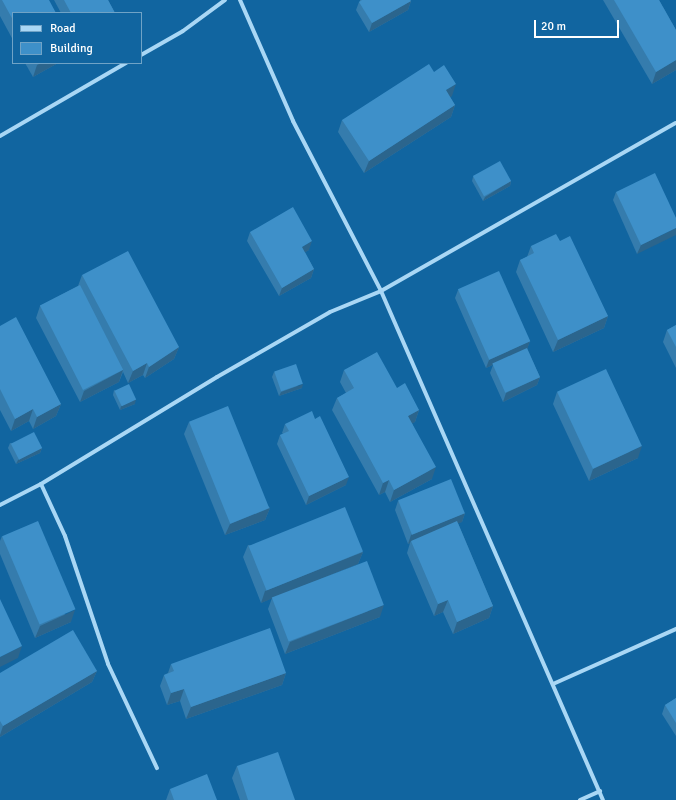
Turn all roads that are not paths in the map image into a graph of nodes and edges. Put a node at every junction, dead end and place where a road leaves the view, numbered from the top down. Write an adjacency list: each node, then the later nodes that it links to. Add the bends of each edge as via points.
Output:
1 (225, 0): 3 (street, via 183,31)
2 (240, 0): 7 (street, via 293,121)
3 (142, 54)
4 (124, 64): 6 (street)
5 (676, 122): 7 (street)
6 (0, 136)
7 (381, 291): 8 (street, via 330,312); 11 (street)
8 (41, 484): 9 (street); 12 (street, via 65,536 108,664)
9 (0, 505)
10 (676, 629): 11 (street)
11 (553, 684): 13 (street)
12 (157, 768)
13 (600, 791): 14 (street); 15 (street)
14 (580, 800)
15 (603, 800)

